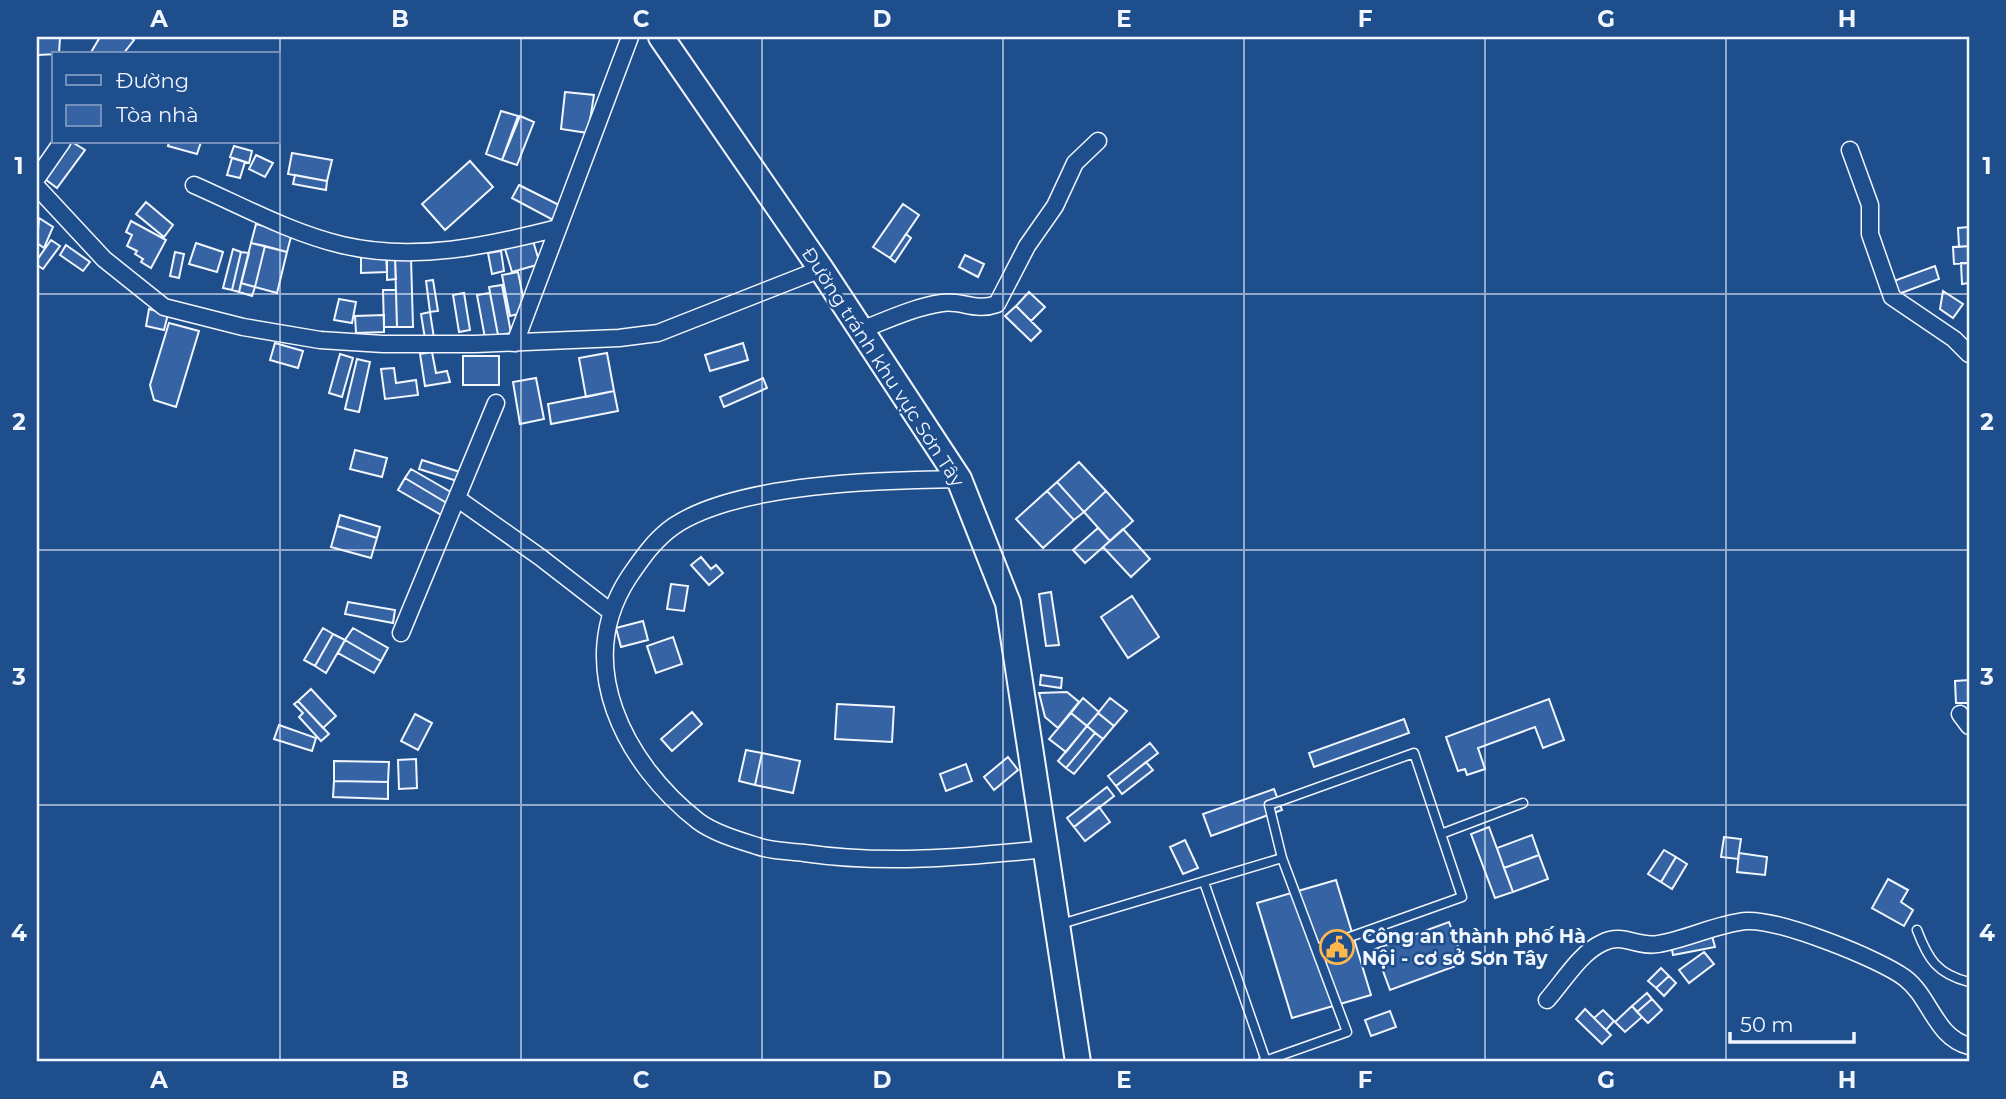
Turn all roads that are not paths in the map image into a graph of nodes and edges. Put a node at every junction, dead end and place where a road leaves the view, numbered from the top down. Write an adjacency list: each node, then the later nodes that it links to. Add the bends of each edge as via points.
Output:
1 (630, 37): 9 (street)
2 (661, 37): 10 (highway, Đường tránh khu vực Sơn Tây)
3 (1098, 141): 11 (street, via 1074,163 997,304 983,309 945,302)
4 (61, 144): 6 (street)
5 (1850, 150): 13 (street, via 1870,205 1870,234 1892,297)
6 (37, 178)
7 (194, 185): 9 (street, via 273,221 342,245 418,253 489,246)
8 (37, 187): 12 (street, via 104,258 164,307 320,340)
9 (558, 228): 12 (street)
10 (821, 269): 11 (highway, Đường tránh khu vực Sơn Tây); 12 (street, via 658,333)
11 (862, 330): 15 (highway, Đường tránh khu vực Sơn Tây)
12 (515, 343)
13 (1969, 354)
14 (496, 403): 16 (street)
15 (959, 479): 17 (street, via 889,480 783,491 705,512 674,526 646,552); 21 (highway, Đường tránh khu vực Sơn Tây, via 1008,603)
16 (458, 499): 17 (street); 18 (street)
17 (611, 612): 21 (street, via 603,646 606,683 621,726 647,768 701,823 760,847 885,862)
18 (401, 633)
19 (1523, 803): 20 (lane)
20 (1441, 834): 22 (lane, via 1414,753 1269,805); 26 (lane, via 1462,897)
21 (1046, 849): 24 (highway, Đường tránh khu vực Sơn Tây)
22 (1282, 858): 23 (lane); 26 (lane)
23 (1204, 882): 24 (lane); 31 (lane)
24 (1058, 925): 30 (highway, Đường tránh khu vực Sơn Tây)
25 (1917, 930): 27 (lane, via 1927,956 1942,971)
26 (1316, 949): 31 (lane, via 1347,1032)
27 (1969, 982)
28 (1547, 1000): 29 (street, via 1605,941 1624,937 1657,945 1757,921 1829,942 1905,977 1942,1029)
29 (1969, 1046)
30 (1078, 1062)
31 (1264, 1062)

